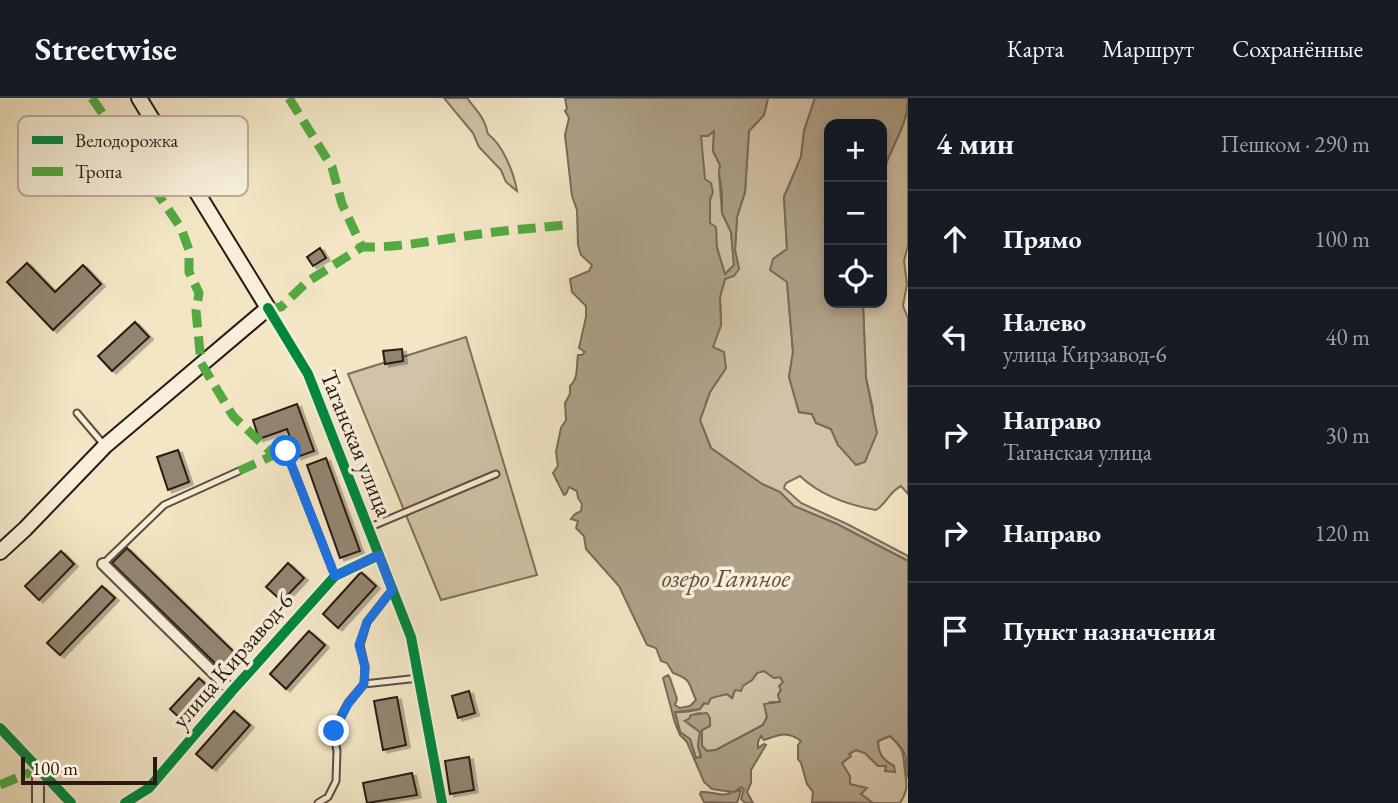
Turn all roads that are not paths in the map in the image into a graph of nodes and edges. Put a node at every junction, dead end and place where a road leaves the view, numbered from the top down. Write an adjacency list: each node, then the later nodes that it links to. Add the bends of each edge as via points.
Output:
1 (139, 98): 2 (main road, Таганская улица)
2 (150, 116)
3 (199, 196): 4 (main road, Таганская улица)
4 (268, 308): 6 (main road); 10 (street, Таганская улица, via 308,374)
5 (78, 413): 6 (lane)
6 (105, 446): 11 (main road)
7 (286, 451): 14 (lane)
8 (239, 471): 13 (lane, via 164,505)
9 (496, 474): 10 (lane)
10 (368, 528): 12 (street, Таганская улица)
11 (0, 552)
12 (379, 555): 14 (street, улица Кирзавод-6); 15 (street, Таганская улица)
13 (103, 564): 18 (street)
14 (335, 576): 18 (street, улица Кирзавод-6)
15 (392, 590): 16 (street, Таганская улица, via 411,637); 17 (lane, via 367,622 359,645)
16 (419, 678): 17 (lane); 25 (street, Таганская улица)
17 (364, 684): 24 (lane, via 334,731 336,781 328,797)
18 (232, 691): 23 (street, улица Кирзавод-6, via 149,788)
19 (0, 728): 20 (street)
20 (38, 769): 21 (street); 22 (street)
21 (38, 803)
22 (71, 803)
23 (125, 803)
24 (318, 803)
25 (442, 803)

